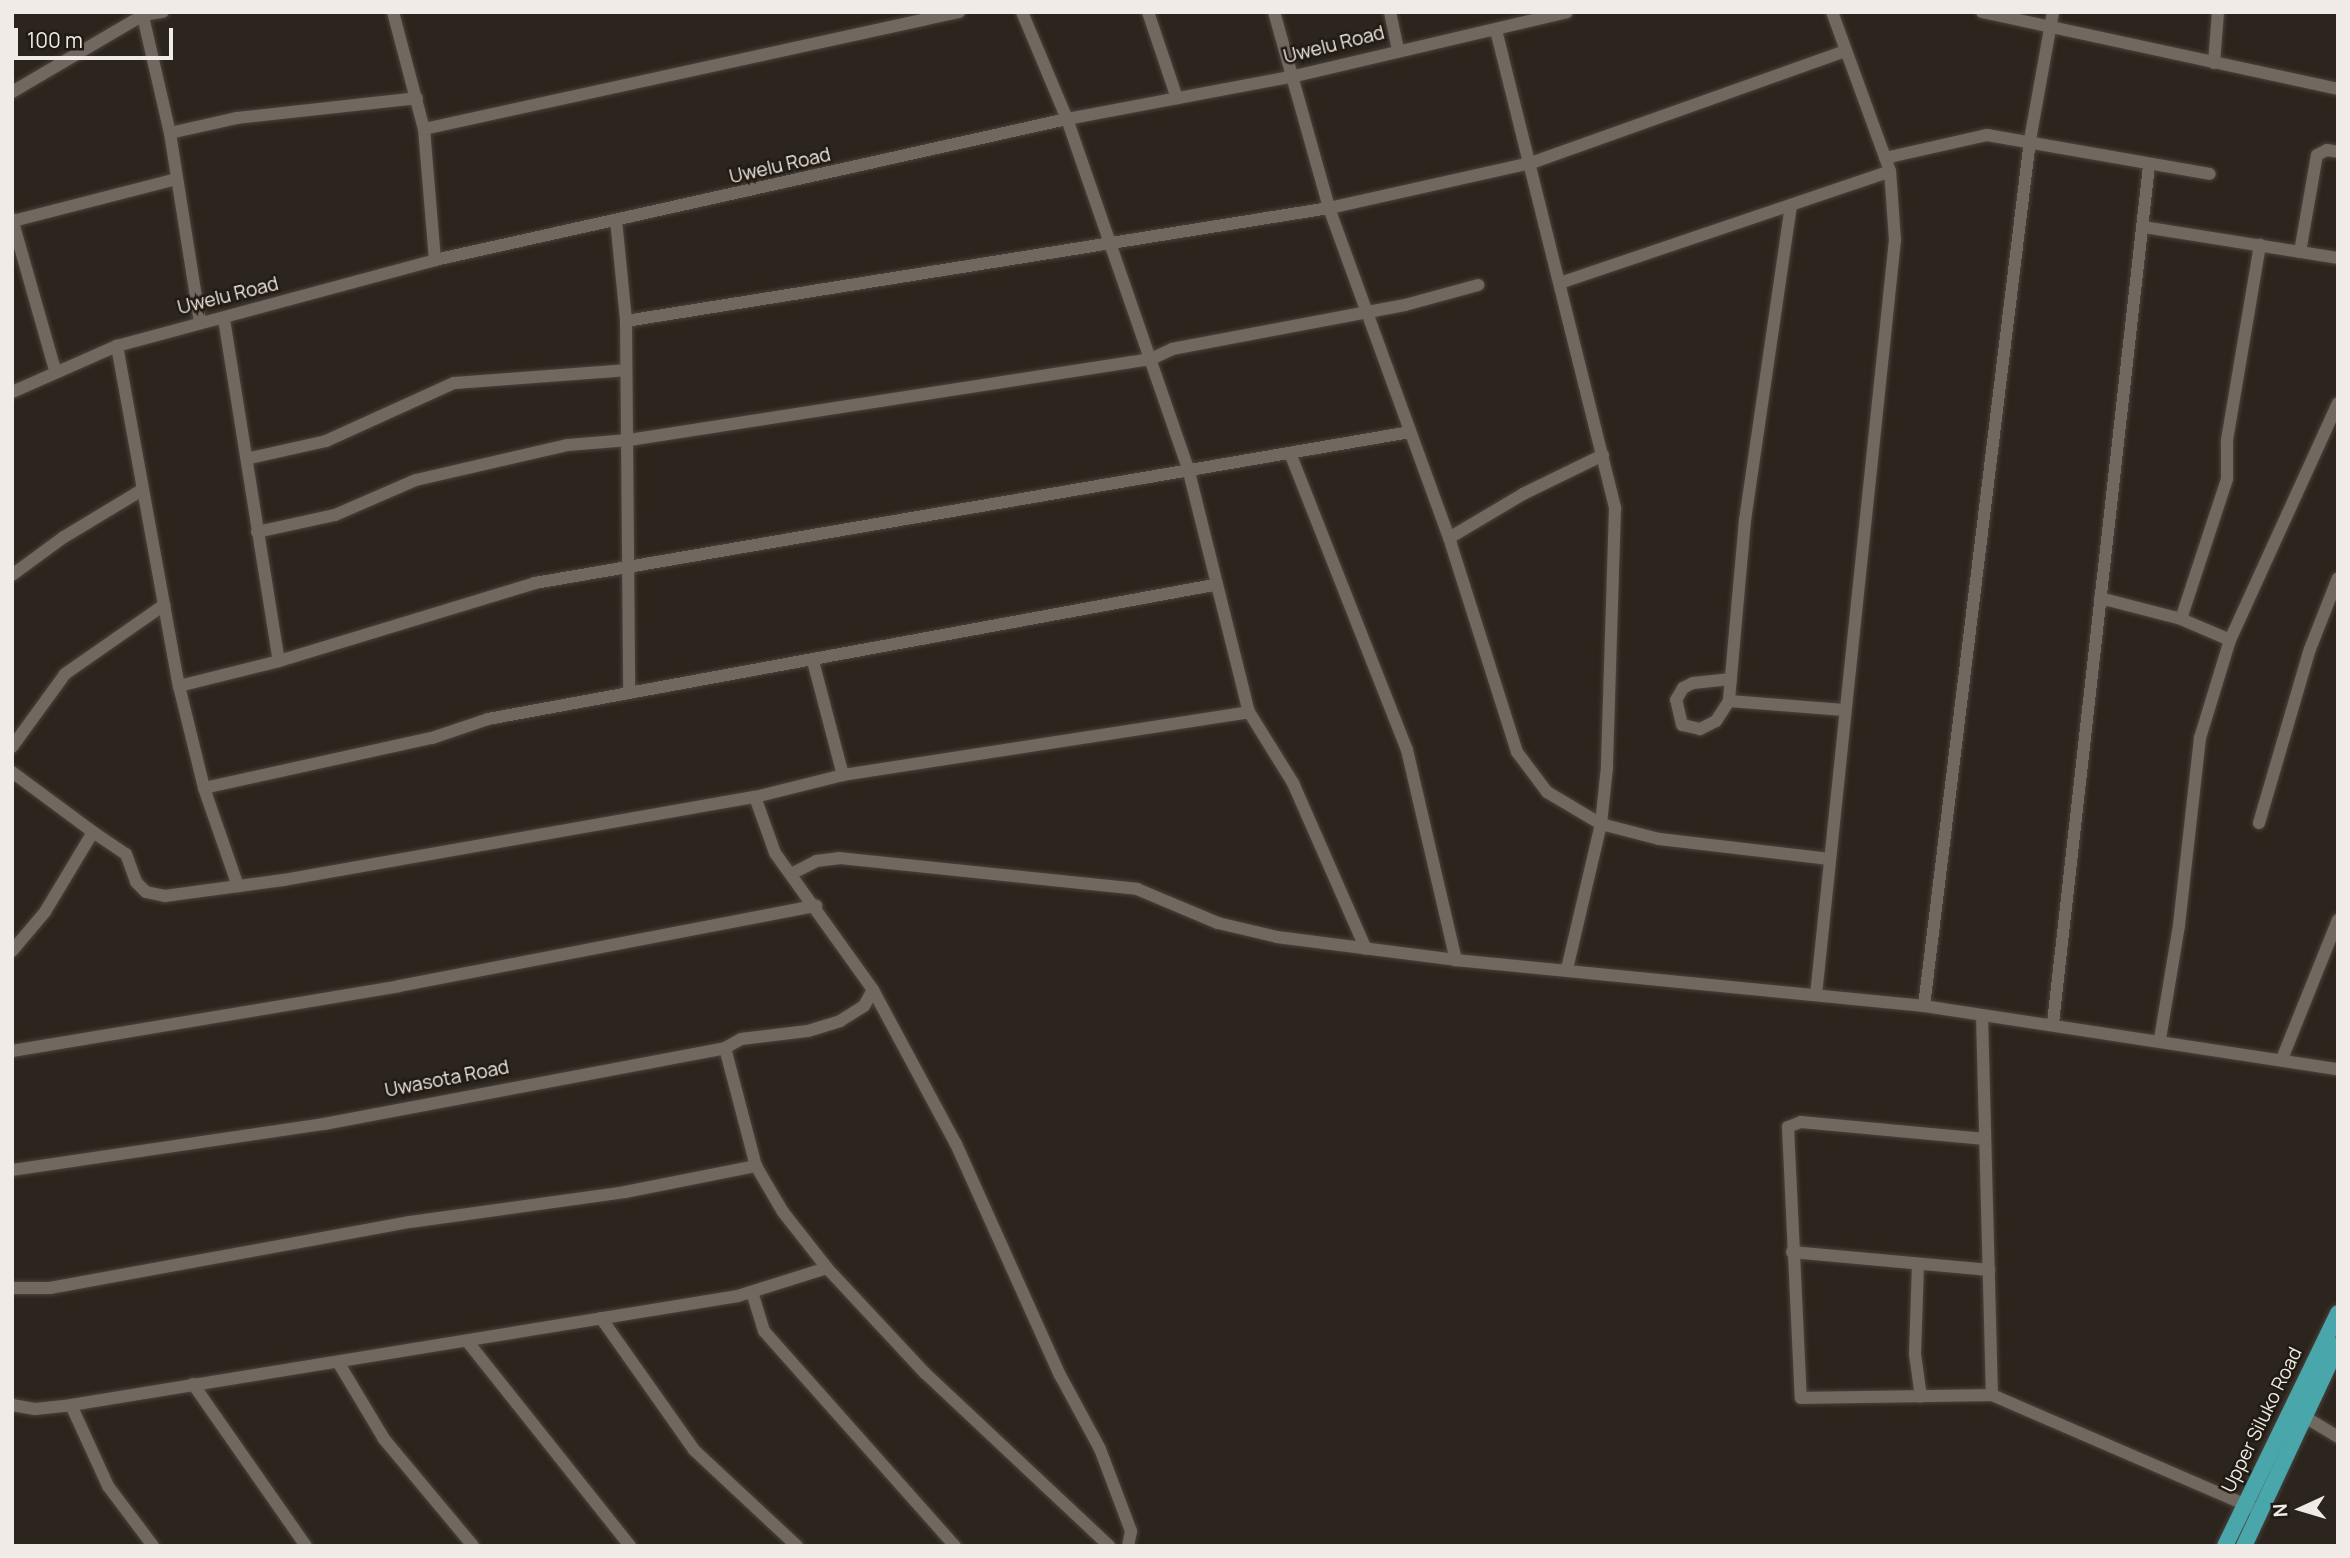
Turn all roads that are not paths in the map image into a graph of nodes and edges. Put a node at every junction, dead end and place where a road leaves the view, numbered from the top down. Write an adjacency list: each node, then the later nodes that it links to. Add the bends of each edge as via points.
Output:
1 (163, 12): 13 (street)
2 (393, 12): 22 (street)
3 (959, 12): 25 (street)
4 (1022, 12): 24 (street)
5 (1148, 12): 23 (street)
6 (1274, 12): 19 (street)
7 (1390, 12): 16 (street)
8 (1567, 12): 15 (street, Uwelu Road)
9 (1832, 12): 17 (street)
10 (1982, 12): 14 (street)
11 (2053, 12): 14 (street)
12 (2218, 12): 18 (street)
13 (142, 14): 21 (street); 26 (street)
14 (2051, 29): 18 (street); 27 (street)
15 (1496, 30): 16 (street, Uwelu Road); 30 (street)
16 (1398, 49): 19 (street, Uwelu Road)
17 (1843, 52): 29 (street); 30 (street)
18 (2214, 62): 20 (street)
19 (1295, 76): 23 (street, Uwelu Road); 36 (street)
20 (2338, 89)
21 (12, 92)
22 (417, 98): 25 (street); 26 (street, via 237,118)
23 (1177, 98): 24 (street, Uwelu Road)
24 (1067, 119): 38 (street, Uwelu Road); 40 (street)
25 (424, 129): 44 (street)
26 (170, 133): 34 (street)
27 (2030, 140): 29 (street, via 1987,135); 31 (street); 101 (street)
28 (2338, 152): 42 (street, via 2316,155)
29 (1885, 158): 32 (street)
30 (1531, 163): 36 (street); 45 (street)
31 (2149, 166): 33 (street); 39 (street)
32 (1890, 171): 35 (street); 80 (street, via 1895,240)
33 (2210, 174)
34 (177, 179): 37 (street); 50 (street)
35 (1791, 205): 45 (street); 76 (street, via 1745,520)
36 (1329, 208): 40 (street); 47 (street)
37 (13, 220): 53 (street)
38 (616, 220): 44 (street, Uwelu Road); 49 (street)
39 (2144, 227): 41 (street); 70 (street)
40 (1111, 243): 49 (street); 52 (street)
41 (2260, 245): 42 (street); 72 (street, via 2227,440 2227,479)
42 (2300, 251): 43 (street)
43 (2338, 258)
44 (435, 260): 48 (street, Uwelu Road)
45 (1560, 283): 60 (street)
46 (1478, 285): 47 (street)
47 (1366, 313): 52 (street, via 1172,349); 57 (street)
48 (224, 318): 50 (street, Uwelu Road); 61 (street)
49 (626, 321): 54 (street)
50 (200, 322): 51 (street, Uwelu Road)
51 (117, 346): 53 (street, Uwelu Road); 63 (street)
52 (1150, 359): 58 (street); 62 (street)
53 (55, 370): 55 (street, Uwelu Road)
54 (626, 370): 58 (street); 61 (street, via 454,383 326,441)
55 (12, 392)
56 (2338, 403): 73 (street)
57 (1410, 432): 59 (street); 65 (street)
58 (629, 440): 64 (street, via 568,445 416,480 335,515); 66 (street)
59 (1290, 453): 62 (street); 97 (street, via 1407,750)
60 (1604, 455): 65 (street, via 1523,494); 88 (street, via 1615,508)
61 (250, 458): 64 (street)
62 (1189, 472): 66 (street); 69 (street)
63 (142, 490): 67 (street); 71 (street)
64 (257, 532): 74 (street)
65 (1449, 538): 88 (street, via 1517,752 1547,792)
66 (629, 568): 74 (street, via 535,583); 78 (street)
67 (12, 575)
68 (2338, 578): 87 (street, via 2310,649)
69 (1214, 585): 75 (street); 81 (street)
70 (2100, 597): 72 (street); 103 (street)
71 (164, 605): 77 (street); 82 (street, via 65,674)
72 (2181, 620): 73 (street)
73 (2230, 640): 104 (street, via 2200,738 2179,925)
74 (279, 661): 77 (street)
75 (813, 661): 78 (street); 84 (street)
76 (1731, 680): 79 (street); 79 (street, via 1693,683 1676,700 1682,725 1700,729 1716,721)
77 (179, 686): 85 (street)
78 (629, 694): 85 (street, via 488,719 432,738)
79 (1729, 701): 80 (street)
80 (1844, 710): 90 (street)
81 (1249, 712): 84 (street); 95 (street, via 1293,783)
82 (12, 747)
83 (12, 772): 89 (street)
84 (843, 775): 86 (street)
85 (204, 788): 92 (street)
86 (755, 797): 91 (street, via 775,853); 92 (street)
87 (2259, 823)
88 (1601, 824): 90 (street, via 1659,839); 98 (street)
89 (93, 832): 92 (street, via 126,854 136,881 157,896); 96 (street, via 45,912)
90 (1828, 859): 100 (street)
91 (791, 874): 93 (street); 95 (street, via 816,861 839,858 1137,889 1218,923 1277,937)
92 (238, 886)
93 (816, 906): 99 (street); 106 (street, via 400,986)
94 (2338, 920): 107 (street)
95 (1366, 949): 97 (street)
96 (12, 951)
97 (1457, 960): 98 (street)
98 (1567, 969): 100 (street)
99 (873, 990): 105 (street, Uwasota Road, via 864,1006 840,1021 808,1031 741,1039); 139 (street, via 956,1143 1060,1375 1100,1449 1131,1531)
100 (1816, 995): 101 (street)
101 (1924, 1006): 102 (street)
102 (1982, 1014): 103 (street); 109 (street)
103 (2053, 1023): 104 (street)
104 (2160, 1039): 107 (street)
105 (725, 1048): 110 (street); 111 (street, Uwasota Road, via 324,1124)
106 (12, 1051)
107 (2282, 1059): 108 (street)
108 (2338, 1069)
109 (1985, 1139): 112 (street, via 1801,1122 1788,1127); 115 (street)
110 (756, 1166): 114 (street, via 783,1212); 116 (street, via 625,1192 410,1222 50,1288)
111 (12, 1170)
112 (1792, 1252): 113 (street); 125 (street, via 1801,1398)
113 (1918, 1264): 115 (street); 125 (street, via 1915,1354)
114 (827, 1268): 117 (street); 138 (street, via 925,1373)
115 (1989, 1270): 124 (street)
116 (12, 1288)
117 (752, 1292): 119 (street); 137 (street, via 764,1331)
118 (2338, 1313): 130 (main road, Upper Siluko Road)
119 (601, 1318): 120 (street); 136 (street, via 694,1450)
120 (467, 1341): 122 (street); 135 (street)
121 (2338, 1345): 128 (main road, Upper Siluko Road)
122 (338, 1362): 123 (street); 134 (street, via 384,1440)
123 (193, 1384): 127 (street); 133 (street)
124 (1992, 1395): 125 (street); 130 (street)
125 (1921, 1397)
126 (12, 1405): 127 (street, via 35,1409)
127 (71, 1405): 132 (street, via 108,1486)
128 (2305, 1417): 129 (street); 131 (main road, Upper Siluko Road)
129 (2338, 1437)
130 (2244, 1502): 131 (street); 140 (main road, Upper Siluko Road)
131 (2259, 1512): 141 (main road, Upper Siluko Road)
132 (153, 1546)
133 (306, 1546)
134 (473, 1546)
135 (630, 1546)
136 (797, 1546)
137 (956, 1546)
138 (1109, 1546)
139 (1128, 1546)
140 (2225, 1546)
141 (2244, 1546)

